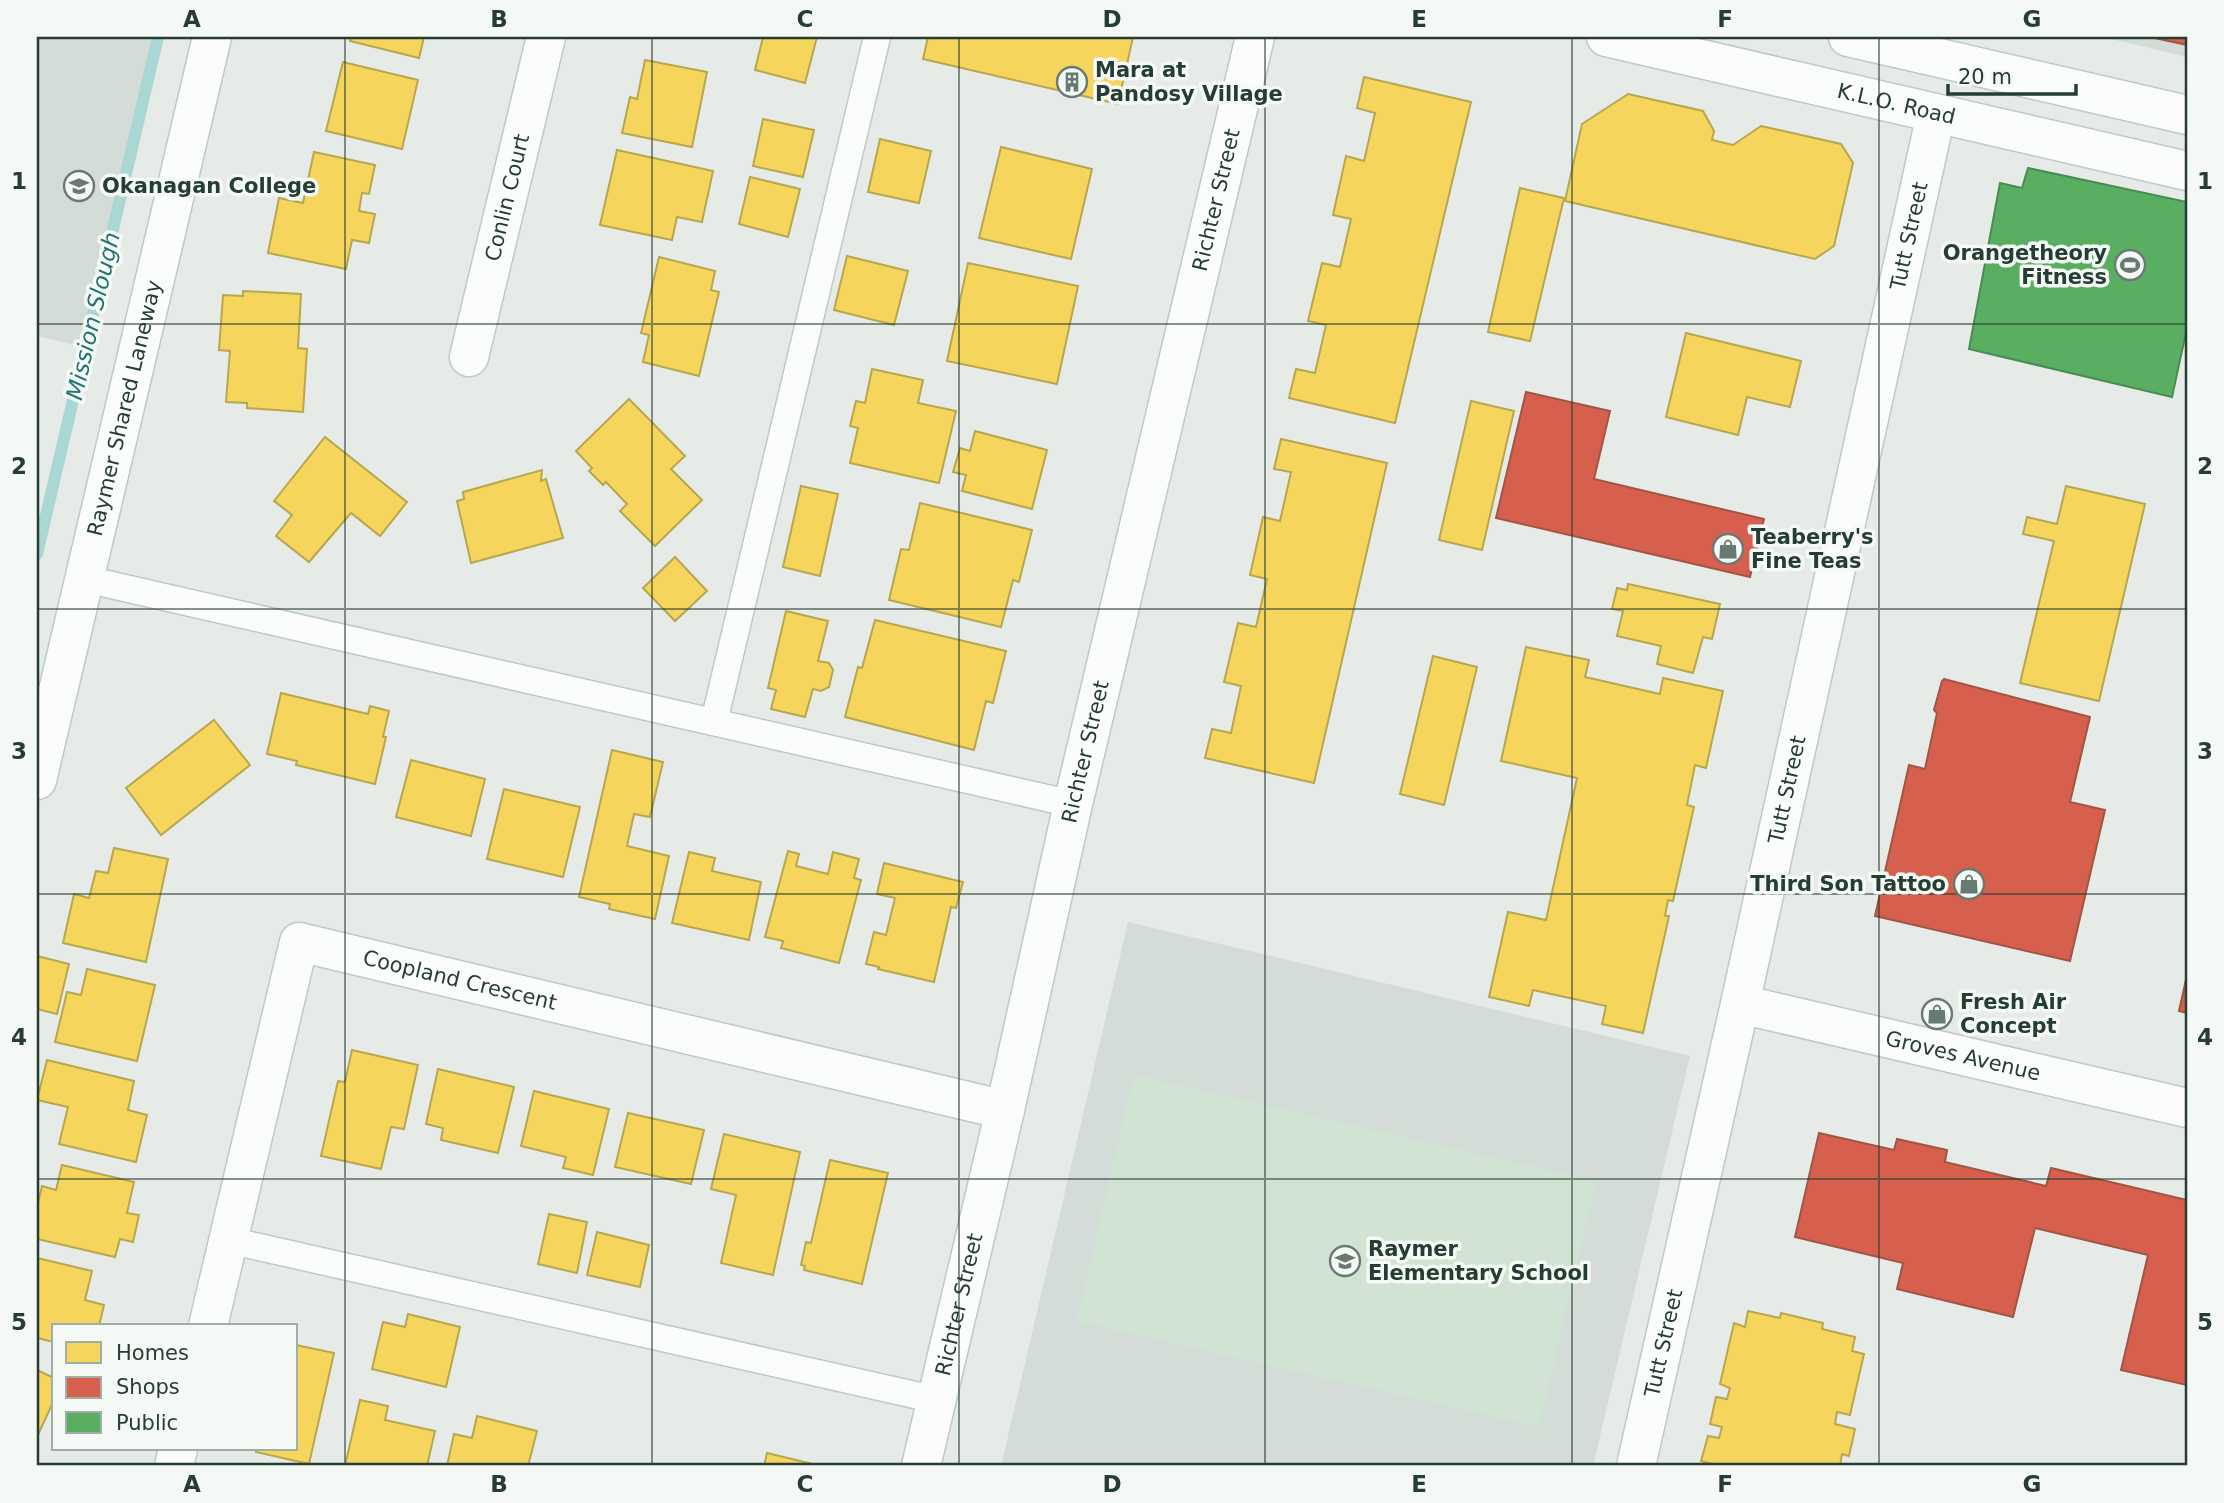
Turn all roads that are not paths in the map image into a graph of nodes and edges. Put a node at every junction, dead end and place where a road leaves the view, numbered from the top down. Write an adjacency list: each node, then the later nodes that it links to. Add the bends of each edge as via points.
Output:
1 (212, 37): 11 (street, Raymer Shared Laneway)
2 (546, 37): 10 (street, Conlin Court)
3 (877, 37): 12 (lane)
4 (1255, 37): 14 (street, Richter Street)
5 (1606, 37): 7 (street, K.L.O. Road)
6 (1848, 37): 8 (street)
7 (1936, 114): 9 (street, K.L.O. Road); 15 (street, Tutt Street)
8 (2187, 115)
9 (2187, 171)
10 (469, 357)
11 (85, 579): 12 (lane); 13 (street, Raymer Shared Laneway)
12 (714, 722): 14 (lane)
13 (37, 780)
14 (1073, 804): 17 (street, Richter Street)
15 (1740, 1004): 16 (street, Groves Avenue); 22 (street, Tutt Street)
16 (2187, 1108)
17 (1005, 1110): 18 (street, Coopland Crescent, via 299,942); 20 (street, Richter Street)
18 (228, 1240): 19 (street, Coopland Crescent); 20 (lane)
19 (208, 1324)
20 (937, 1399): 21 (street, Richter Street)
21 (921, 1466)
22 (1636, 1466)

